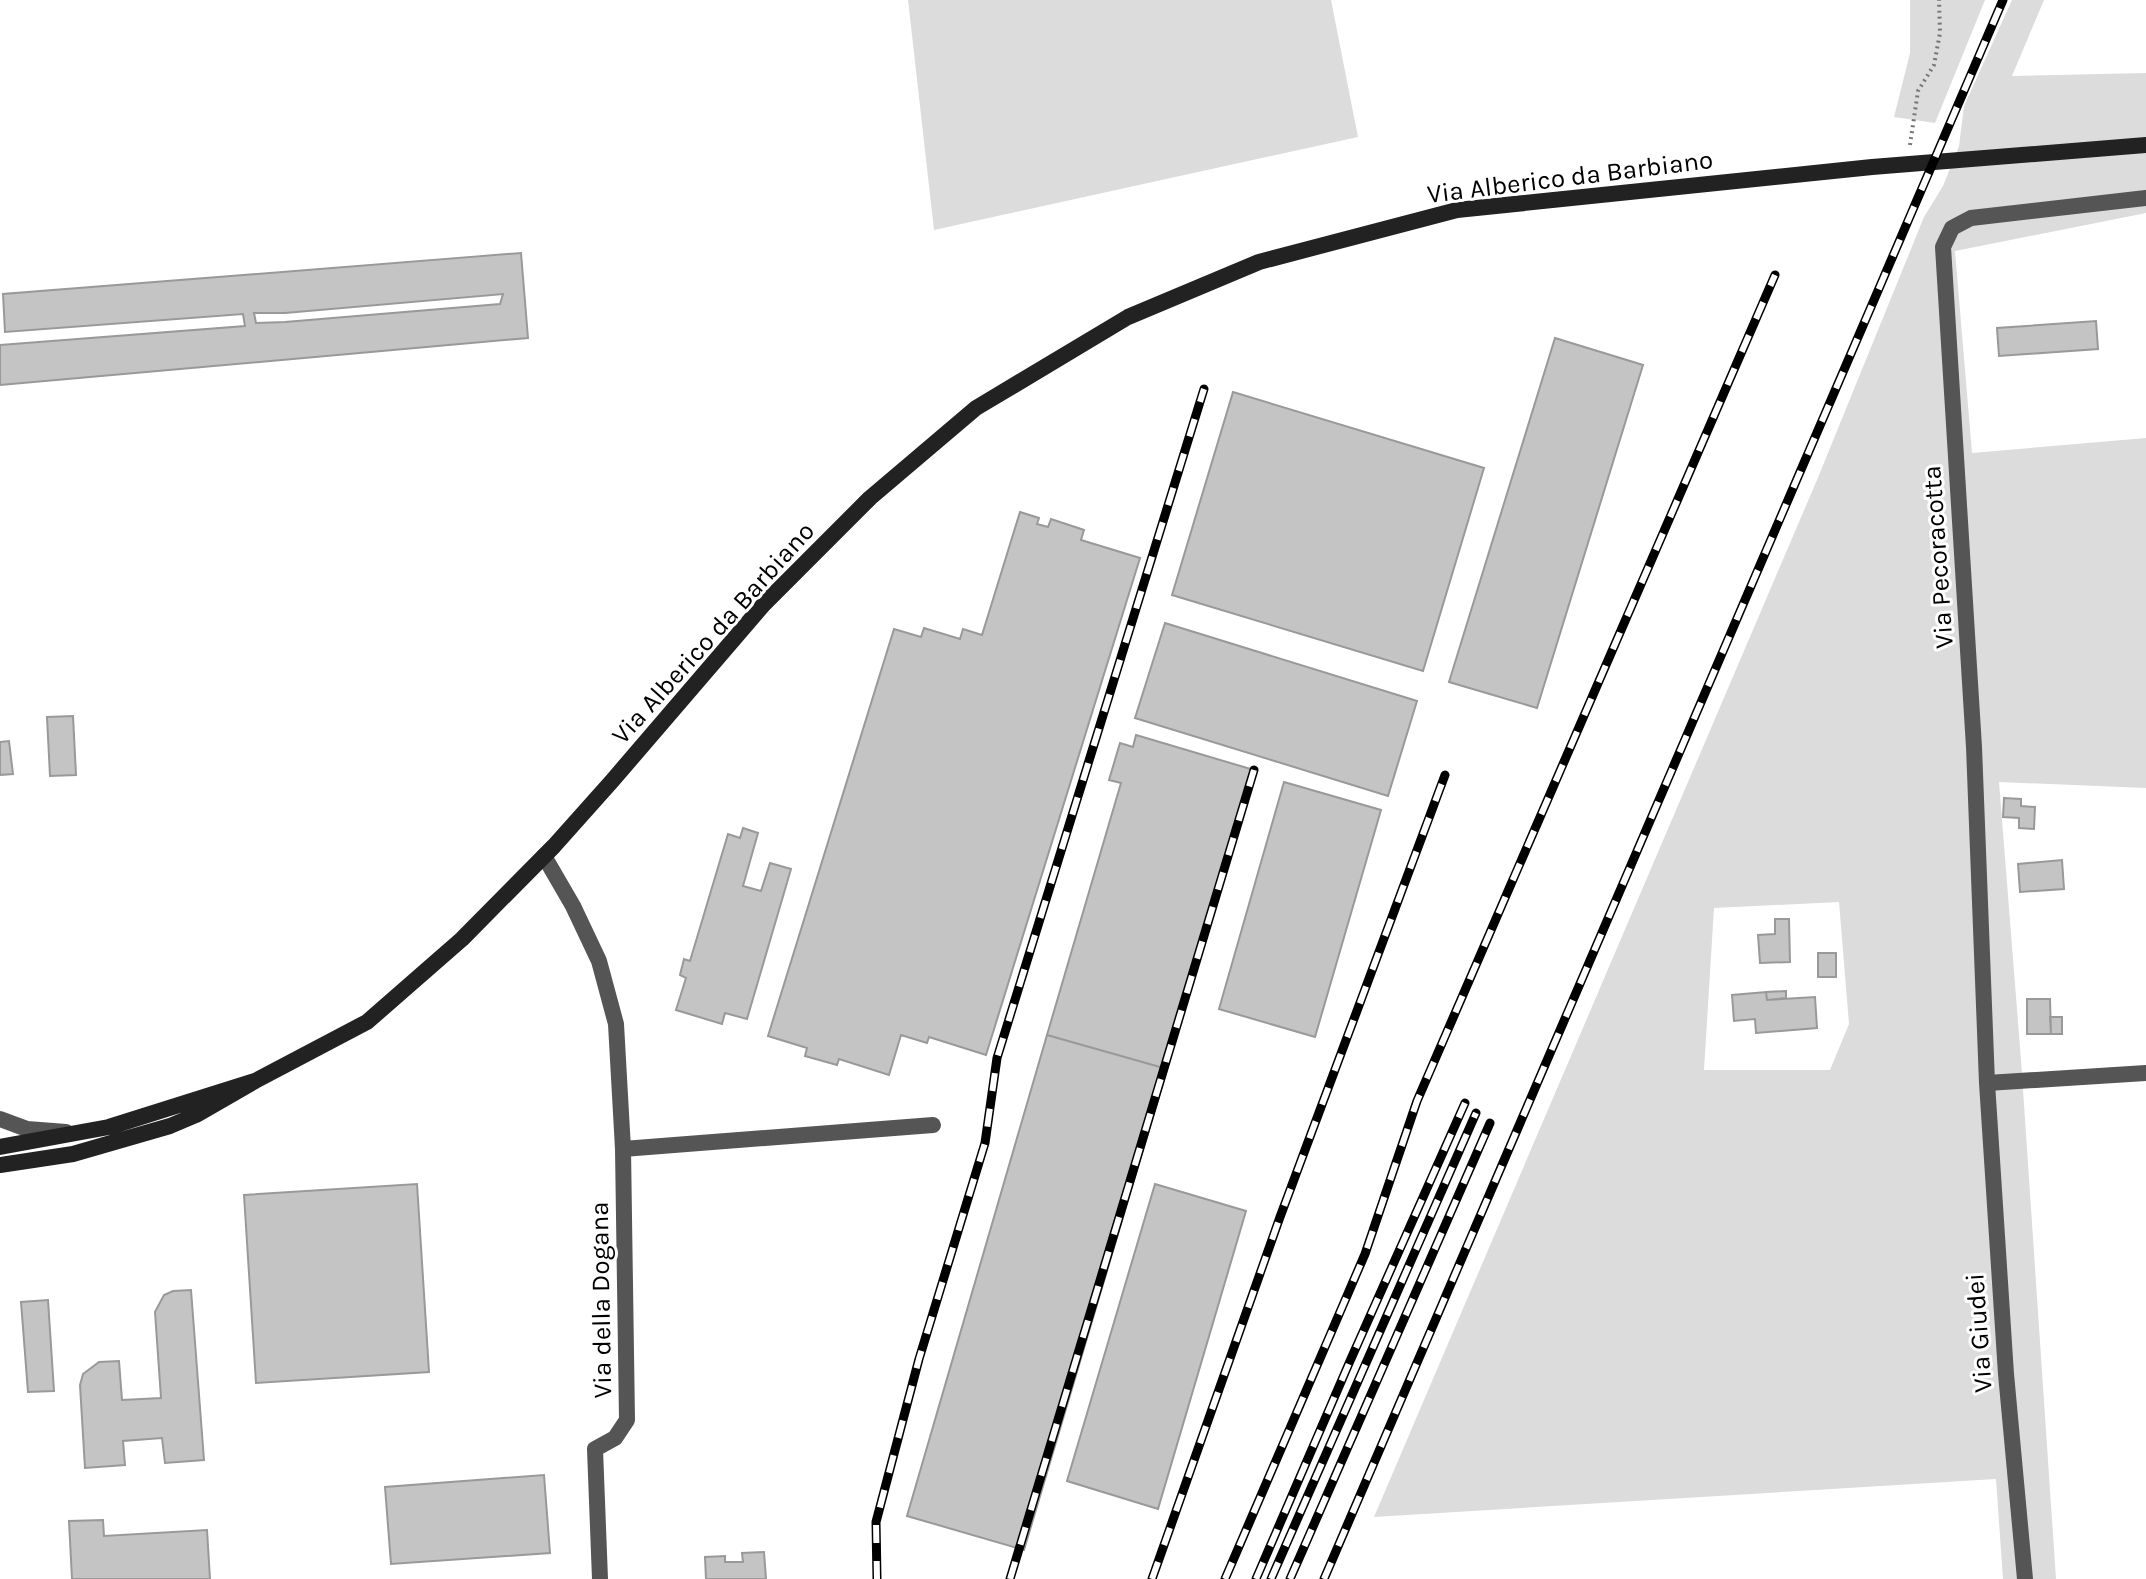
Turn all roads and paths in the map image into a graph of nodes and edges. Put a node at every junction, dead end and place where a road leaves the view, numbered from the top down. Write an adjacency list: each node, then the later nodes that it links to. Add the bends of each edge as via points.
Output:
1 (1939, 0): 2 (path, via 1934,65 1918,91)
2 (1910, 145)
3 (2146, 145): 5 (main road, Via Alberico da Barbiano, via 1457,210 1259,262 1128,317 976,408 870,498 764,604)
4 (2146, 198): 8 (street, Via Pecoracotta, via 1971,218 1952,228 1943,247 1974,747)
5 (544, 856): 7 (main road, Via Alberico da Barbiano, via 462,939 367,1022); 13 (street, Via della Dogana, via 599,961 616,1024)
6 (2146, 1073): 8 (street)
7 (255, 1081): 11 (main road, Via Alberico da Barbiano); 14 (main road, Via Alberico da Barbiano, via 170,1126)
8 (1987, 1083): 18 (street, Via Giudei)
9 (0, 1119): 11 (street, via 27,1129)
10 (933, 1125): 13 (street)
11 (83, 1132): 12 (main road, Via Alberico da Barbiano)
12 (0, 1147)
13 (623, 1149): 17 (street, Via della Dogana, via 627,1420 615,1438 595,1449)
14 (39, 1159): 15 (main road, Via Alberico da Barbiano); 16 (main road)
15 (0, 1165)
16 (0, 1179)
17 (600, 1579)
18 (2025, 1579)

